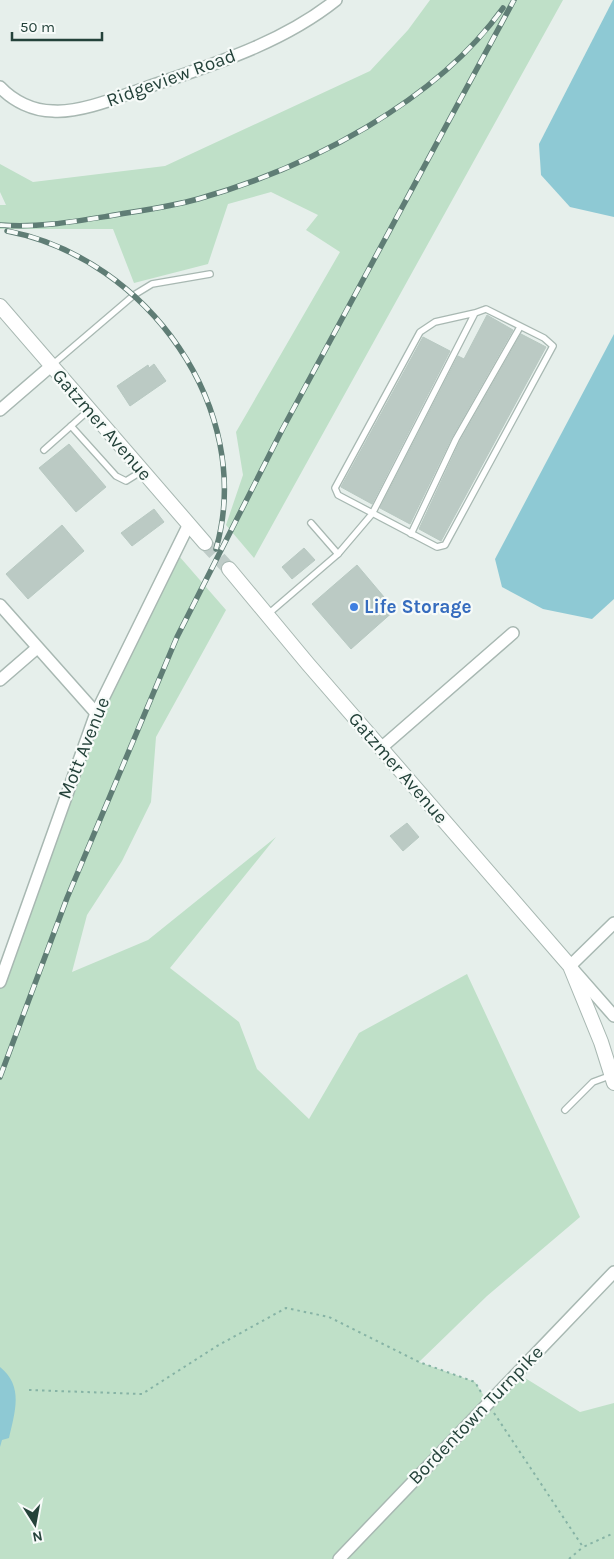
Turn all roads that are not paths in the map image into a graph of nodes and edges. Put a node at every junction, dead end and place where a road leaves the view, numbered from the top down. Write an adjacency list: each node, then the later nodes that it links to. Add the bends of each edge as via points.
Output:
1 (336, 0): 2 (street, Ridgeview Road, via 312,20 257,47 100,104 54,112 29,106 9,96)
2 (0, 86)
3 (210, 274): 7 (lane, via 152,284 134,295)
4 (0, 306): 7 (street, Gatzmer Avenue)
5 (475, 313): 6 (lane, via 486,309); 13 (lane); 13 (lane, via 435,322 420,332 335,488 338,495)
6 (520, 327): 16 (lane, via 456,439); 16 (lane, via 553,346 445,545 437,548)
7 (51, 366): 8 (street); 9 (street, Gatzmer Avenue)
8 (0, 410)
9 (89, 410): 10 (lane); 12 (street, Gatzmer Avenue)
10 (71, 426): 11 (lane); 12 (lane, via 116,476 126,481)
11 (44, 450)
12 (142, 471): 15 (street, Gatzmer Avenue)
13 (372, 514): 16 (lane); 18 (lane)
14 (311, 523): 18 (lane)
15 (189, 524): 17 (street, Gatzmer Avenue); 25 (street, Mott Avenue)
16 (411, 534)
17 (205, 543)
18 (338, 554): 21 (lane)
19 (229, 569): 21 (street, Gatzmer Avenue)
20 (0, 605): 23 (street)
21 (267, 615): 26 (street, Gatzmer Avenue)
22 (513, 633): 26 (street)
23 (37, 648): 24 (street); 25 (street)
24 (0, 680)
25 (96, 713): 29 (street, Mott Avenue)
26 (382, 748): 28 (street, Gatzmer Avenue)
27 (614, 923): 28 (street)
28 (570, 966): 30 (street); 31 (street, Gatzmer Avenue)
29 (0, 982)
30 (614, 1016)
31 (613, 1079): 32 (lane, via 593,1082)
32 (565, 1110)
33 (614, 1272): 34 (street, Bordentown Turnpike)
34 (339, 1559)

